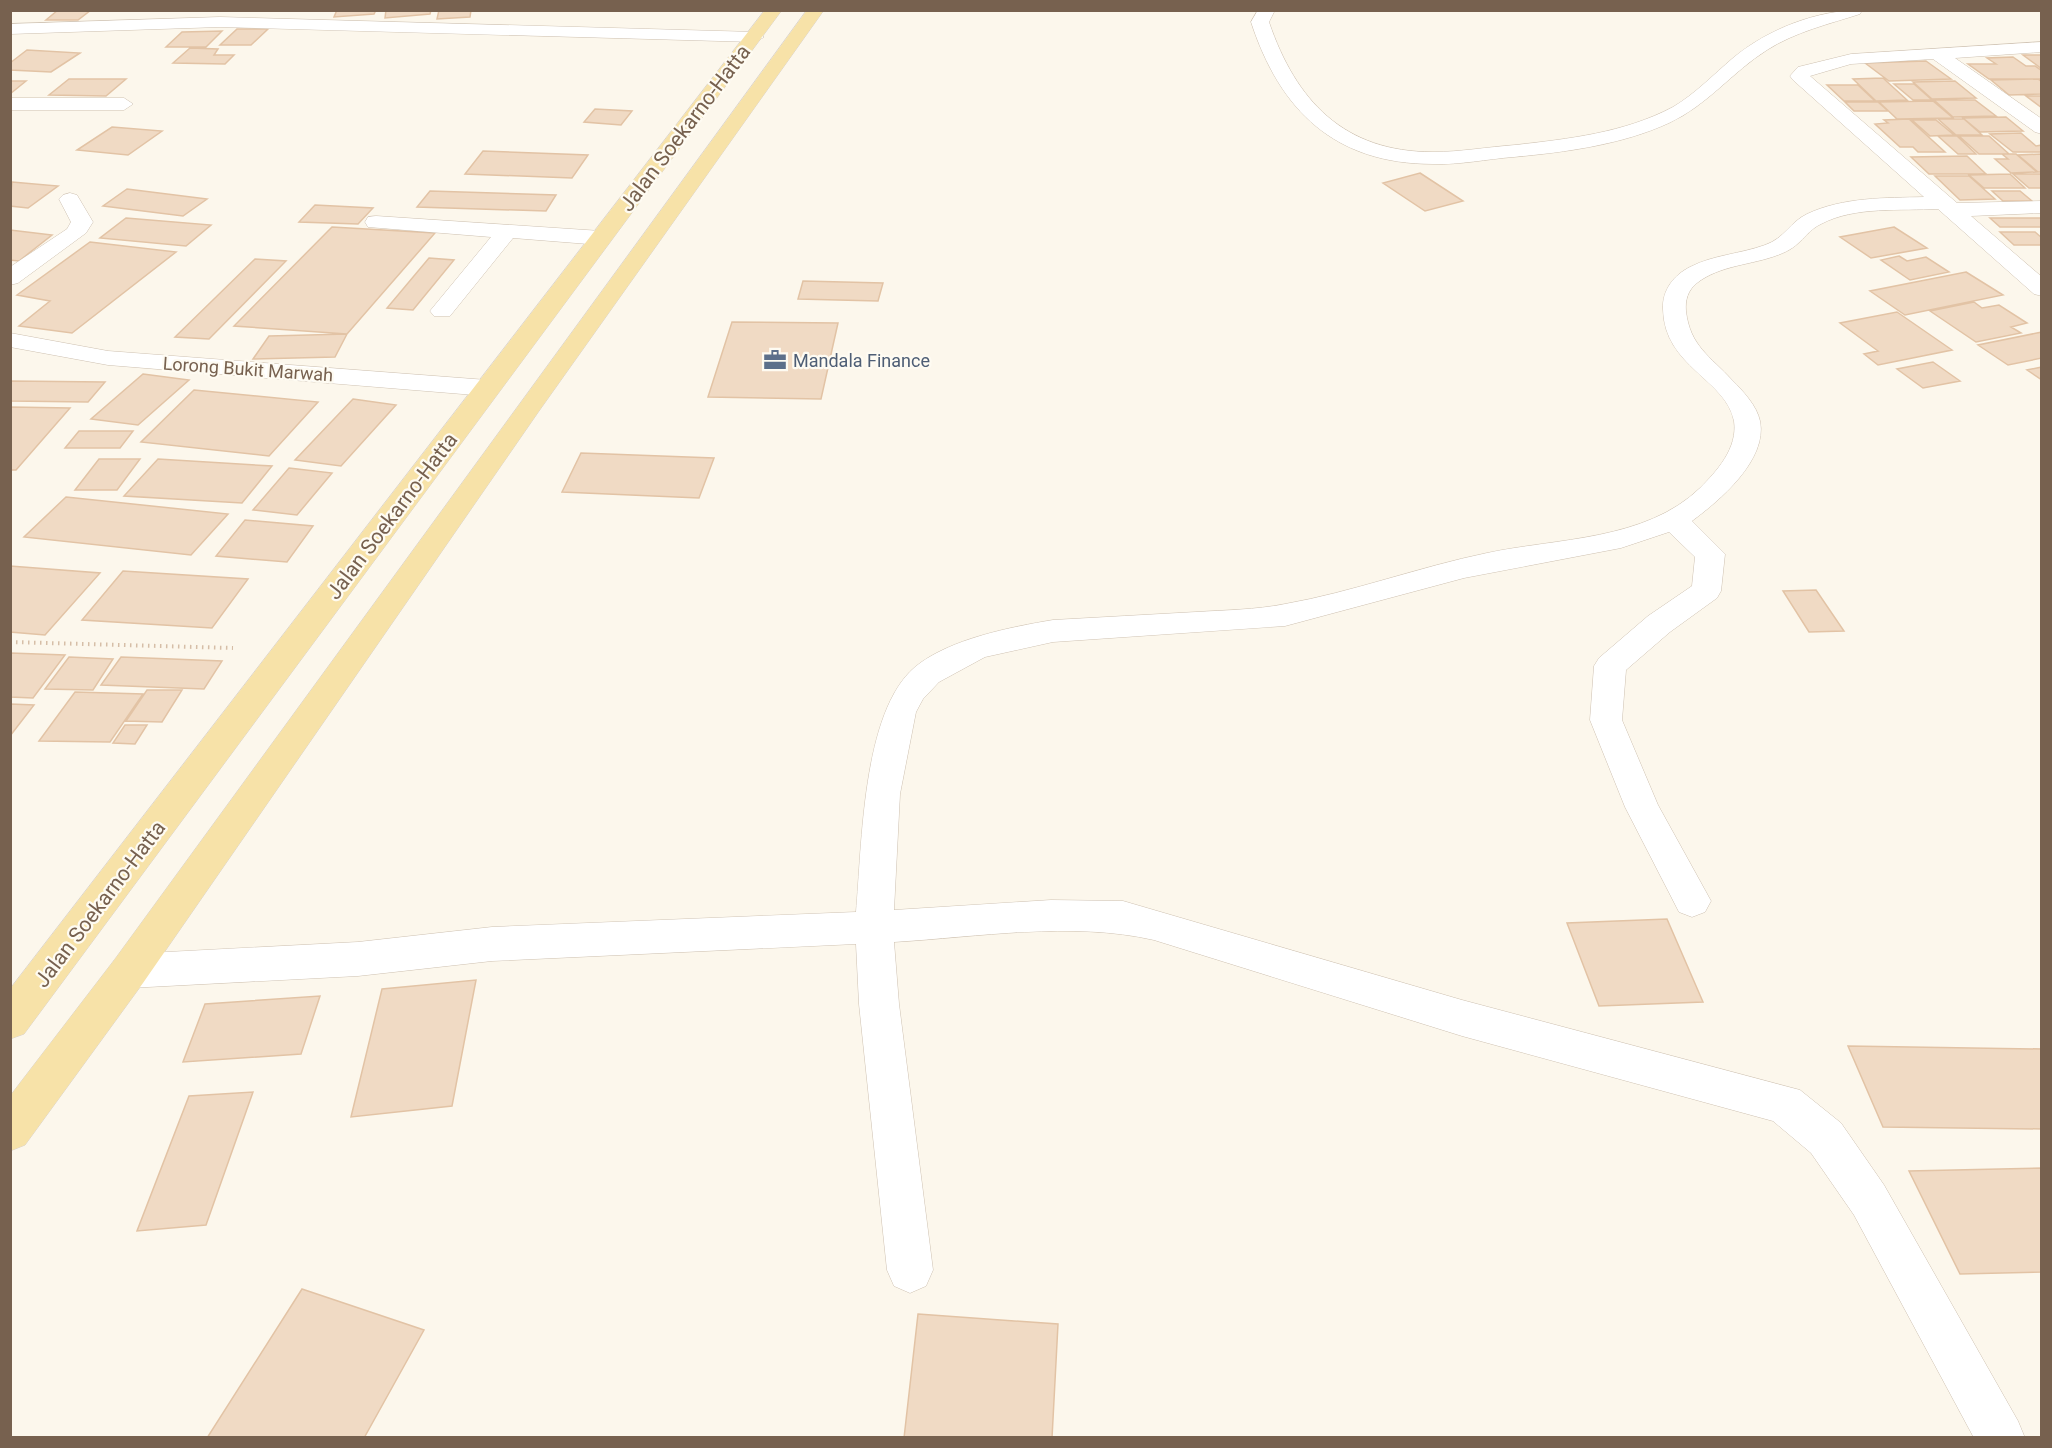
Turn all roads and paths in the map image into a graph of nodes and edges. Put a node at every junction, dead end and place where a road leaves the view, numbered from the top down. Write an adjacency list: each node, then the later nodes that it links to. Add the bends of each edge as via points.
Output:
1 (774, 10): 7 (main road, Jalan Soekarno-Hatta)
2 (816, 10): 29 (main road)
3 (1267, 10): 4 (street, via 1260,22 1285,80 1323,126 1370,149 1424,158 1537,149 1624,133 1679,111 1763,45)
4 (1854, 10)
5 (304, 17): 6 (street); 7 (street)
6 (10, 29)
7 (755, 37): 18 (main road, Jalan Soekarno-Hatta)
8 (2042, 47): 9 (street)
9 (1936, 53): 12 (street); 14 (street, via 1851,59 1804,71 1799,76)
10 (10, 104): 11 (street)
11 (124, 104)
12 (2042, 128)
13 (70, 199): 19 (street, via 82,222 75,233)
14 (1947, 206): 15 (street); 20 (street); 24 (street, via 1868,208 1818,217 1803,226 1789,243 1707,268 1676,291 1674,330 1695,358 1726,386 1743,409 1750,431 1743,453 1715,490)
15 (2042, 207)
16 (376, 222): 17 (street)
17 (507, 231): 18 (street); 21 (street)
18 (602, 238): 23 (main road, Jalan Soekarno-Hatta)
19 (10, 278)
20 (2042, 289)
21 (442, 311)
22 (10, 340): 23 (street, Lorong Bukit Marwah, via 108,358)
23 (488, 388): 26 (main road, Jalan Soekarno-Hatta)
24 (1673, 520): 27 (street, via 1710,554 1706,591 1610,666 1606,720 1642,807); 28 (street, via 1627,539 1489,562 1285,615 1019,636 975,649 946,663 911,691 900,712 883,794)
25 (10, 642): 26 (path)
26 (294, 649): 30 (main road, Jalan Soekarno-Hatta)
27 (1692, 901)
28 (874, 927): 29 (street, via 492,944 358,959); 32 (street, via 879,1004); 33 (street, via 1051,916 1123,917 1462,1017 1785,1104 1826,1138 1869,1200)
29 (129, 971): 31 (main road)
30 (10, 1022)
31 (10, 1131)
32 (910, 1270)
33 (2001, 1437)

